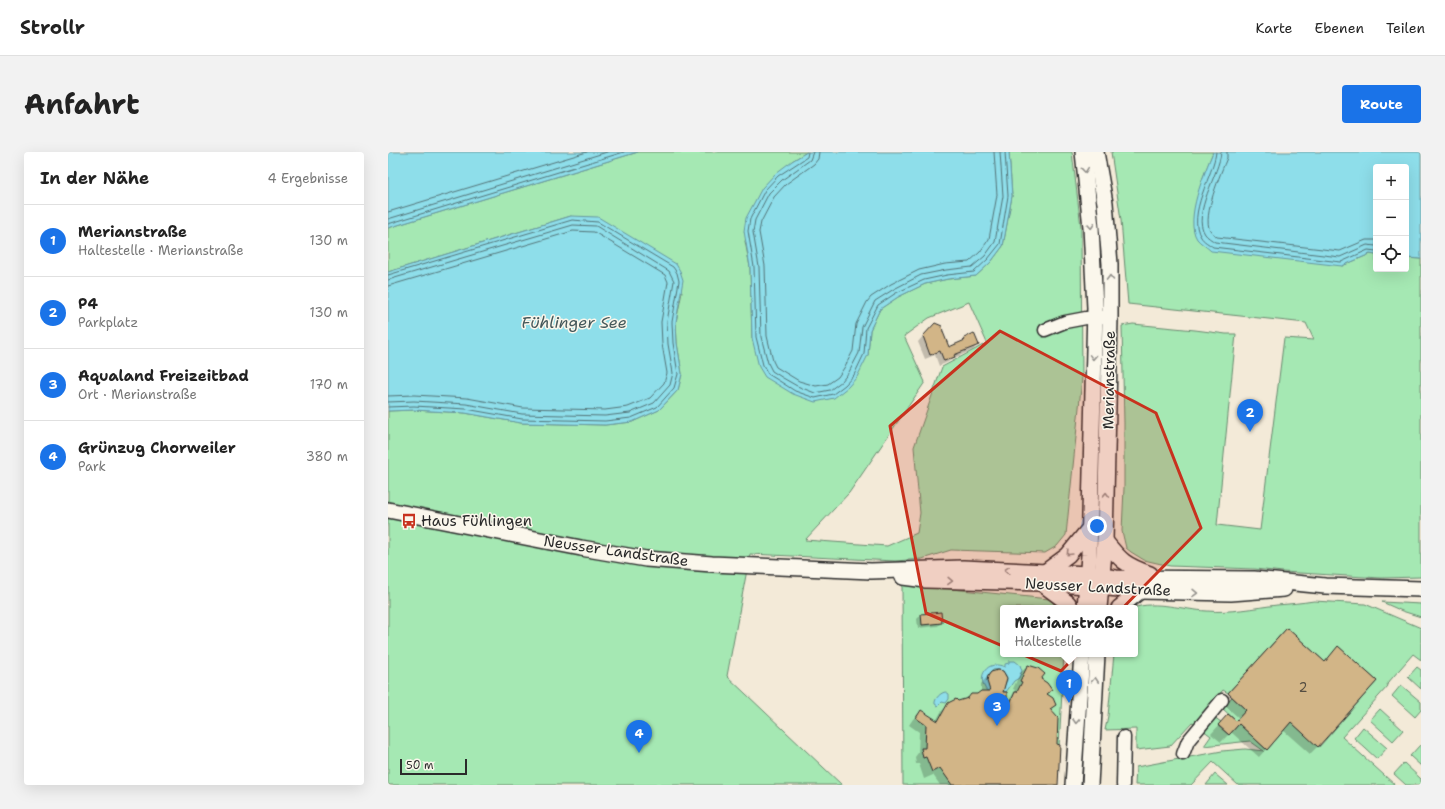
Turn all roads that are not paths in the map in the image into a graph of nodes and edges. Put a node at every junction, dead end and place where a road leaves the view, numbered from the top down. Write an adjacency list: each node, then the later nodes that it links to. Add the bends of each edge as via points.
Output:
1 (1083, 152): 4 (main road, Merianstraße, one-way to 4, via 1091,227)
2 (1096, 152): 3 (main road, Merianstraße, one-way to 2, via 1110,264 1105,203)
3 (1110, 317): 4 (lane); 8 (main road, Merianstraße, one-way to 3)
4 (1094, 318): 5 (lane, via 1065,322); 7 (main road, Merianstraße, one-way to 7)
5 (1045, 330)
6 (388, 510): 9 (main road, Neusser Landstraße, via 646,559 871,571 926,580)
7 (1089, 529): 9 (main road, one-way to 9, via 1068,555); 11 (main road, Merianstraße)
8 (1105, 541): 10 (main road, via 1120,559 1132,568); 11 (main road, Merianstraße)
9 (1043, 577): 11 (main road, Neusser Landstraße); 15 (main road)
10 (1160, 578): 11 (main road, Neusser Landstraße); 12 (main road, Neusser Landstraße, via 1254,579)
11 (1094, 581): 14 (main road, Neusser Landstraße); 16 (main road, Merianstraße); 17 (main road, Merianstraße)
12 (1325, 586): 13 (main road, Neusser Landstraße); 14 (main road, Neusser Landstraße, one-way to 12, via 1231,594)
13 (1421, 589)
14 (1140, 591): 18 (main road)
15 (1069, 605)
16 (1086, 605)
17 (1098, 605)
18 (1123, 605)
19 (1082, 657): 24 (main road, one-way to 24)
20 (1097, 657): 25 (main road, one-way to 20)
21 (1222, 700): 23 (lane, via 1188,741)
22 (1124, 737): 26 (lane)
23 (1183, 754)
24 (1073, 785)
25 (1090, 785)
26 (1123, 785)

